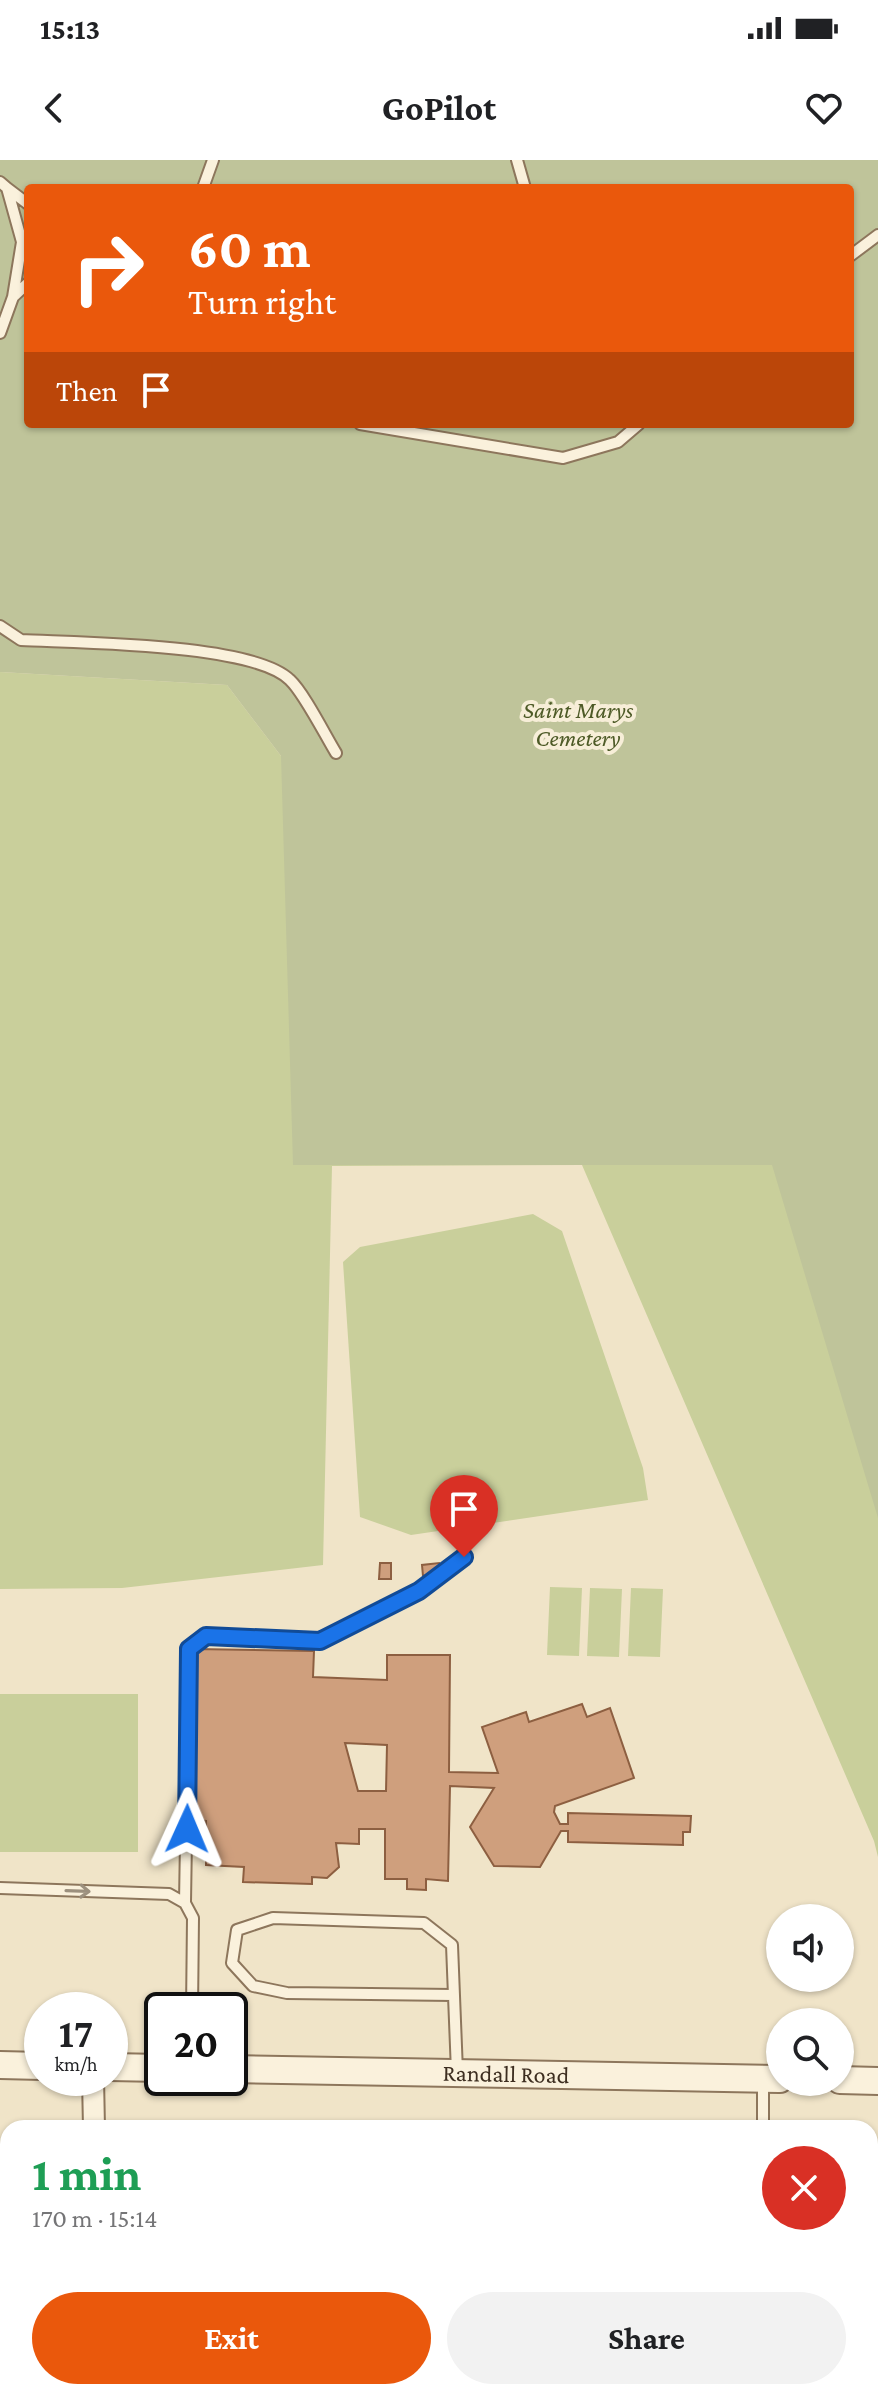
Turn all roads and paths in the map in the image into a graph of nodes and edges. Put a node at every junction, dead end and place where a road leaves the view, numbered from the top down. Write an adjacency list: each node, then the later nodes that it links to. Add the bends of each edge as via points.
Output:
1 (213, 160): 3 (lane)
2 (517, 160): 4 (lane)
3 (204, 184)
4 (524, 184)
5 (4, 185): 6 (lane); 10 (lane, via 22,242)
6 (24, 201)
7 (878, 235): 8 (lane)
8 (854, 253)
9 (24, 287): 10 (lane)
10 (13, 297): 11 (lane)
11 (0, 333)
12 (384, 428): 13 (lane, via 563,458 618,442)
13 (634, 428)
14 (0, 626): 15 (lane, via 21,640 182,649 259,662 290,680)
15 (336, 753)
16 (464, 1557): 18 (lane, via 419,1591 320,1641 206,1636 189,1649)
17 (0, 1888): 18 (lane, one-way to 18, via 169,1894)
18 (185, 1903): 19 (lane, via 193,1918)
19 (192, 1992)
20 (453, 1995): 20 (lane, via 452,1945 424,1923 273,1918 237,1930 232,1963 253,1986 287,1993); 24 (lane)
21 (0, 2065): 22 (street)
22 (24, 2066)
23 (248, 2069): 24 (street, Randall Road)
24 (457, 2072): 25 (street, Randall Road)
25 (766, 2078)
26 (854, 2080): 27 (street)
27 (878, 2081)
28 (93, 2096): 30 (street)
29 (768, 2096): 31 (lane)
30 (94, 2120)
31 (764, 2120)

